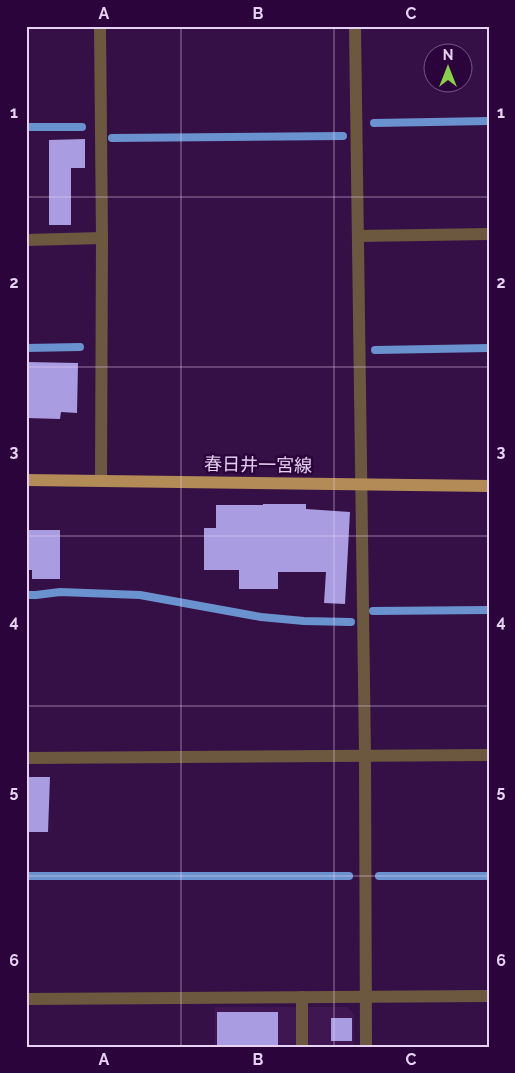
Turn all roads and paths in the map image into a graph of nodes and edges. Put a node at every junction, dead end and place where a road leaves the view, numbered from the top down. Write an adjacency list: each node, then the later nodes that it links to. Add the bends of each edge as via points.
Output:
1 (100, 26): 5 (street)
2 (355, 26): 4 (street)
3 (489, 234): 4 (street)
4 (358, 236): 9 (street)
5 (102, 238): 6 (street); 8 (street)
6 (26, 240)
7 (26, 480): 8 (main road, 春日井一宮線)
8 (101, 480): 9 (main road, 春日井一宮線)
9 (362, 484): 10 (main road, 春日井一宮線); 11 (street)
10 (489, 486)
11 (365, 755): 12 (street); 13 (street); 16 (street)
12 (489, 755)
13 (26, 758)
14 (489, 996): 16 (street)
15 (302, 997): 16 (street); 17 (street); 18 (street)
16 (366, 997): 19 (street)
17 (26, 999)
18 (302, 1047)
19 (366, 1047)

